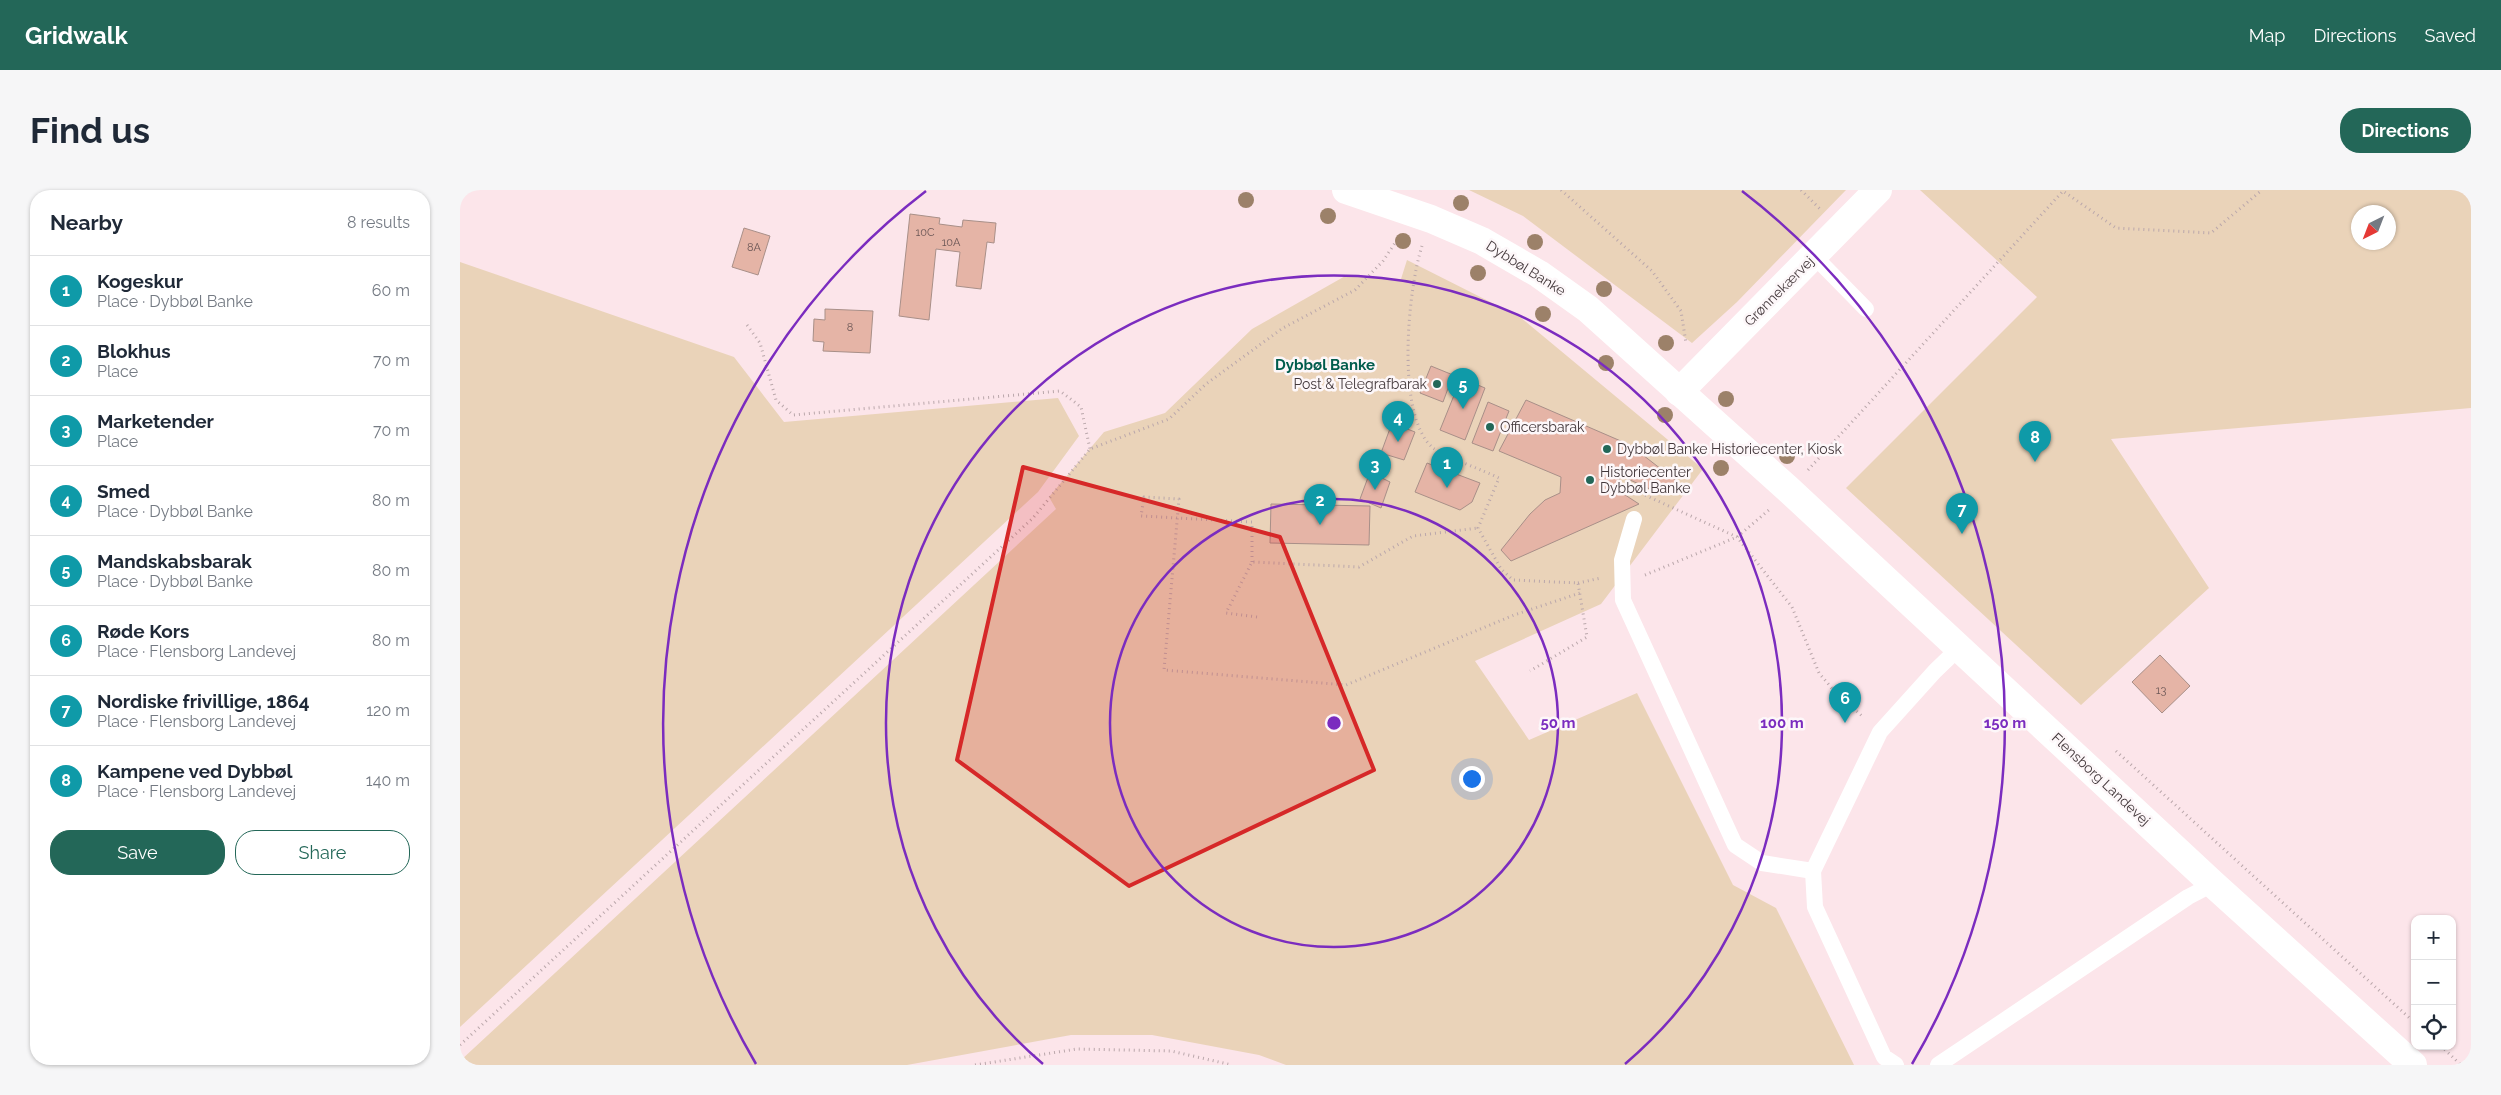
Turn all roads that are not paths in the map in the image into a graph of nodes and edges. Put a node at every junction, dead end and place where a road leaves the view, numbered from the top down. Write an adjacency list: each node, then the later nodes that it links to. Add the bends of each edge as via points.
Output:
1 (1346, 190): 5 (street, Dybbøl Banke, via 1482,240 1539,274 1588,308)
2 (1878, 190): 3 (street, Grønnekærvej)
3 (1814, 256): 4 (lane); 5 (street, Grønnekærvej)
4 (1866, 309)
5 (1680, 392): 7 (street, Flensborg Landevej)
6 (1634, 519): 8 (lane, via 1622,560 1623,600 1735,845 1762,863)
7 (1960, 647): 8 (lane, via 1880,732); 9 (street, Flensborg Landevej)
8 (1813, 871): 10 (lane, via 1815,907 1884,1058)
9 (2213, 884): 11 (lane, via 2188,897); 12 (street, Flensborg Landevej)
10 (1896, 1065)
11 (1938, 1065)
12 (2413, 1065)

